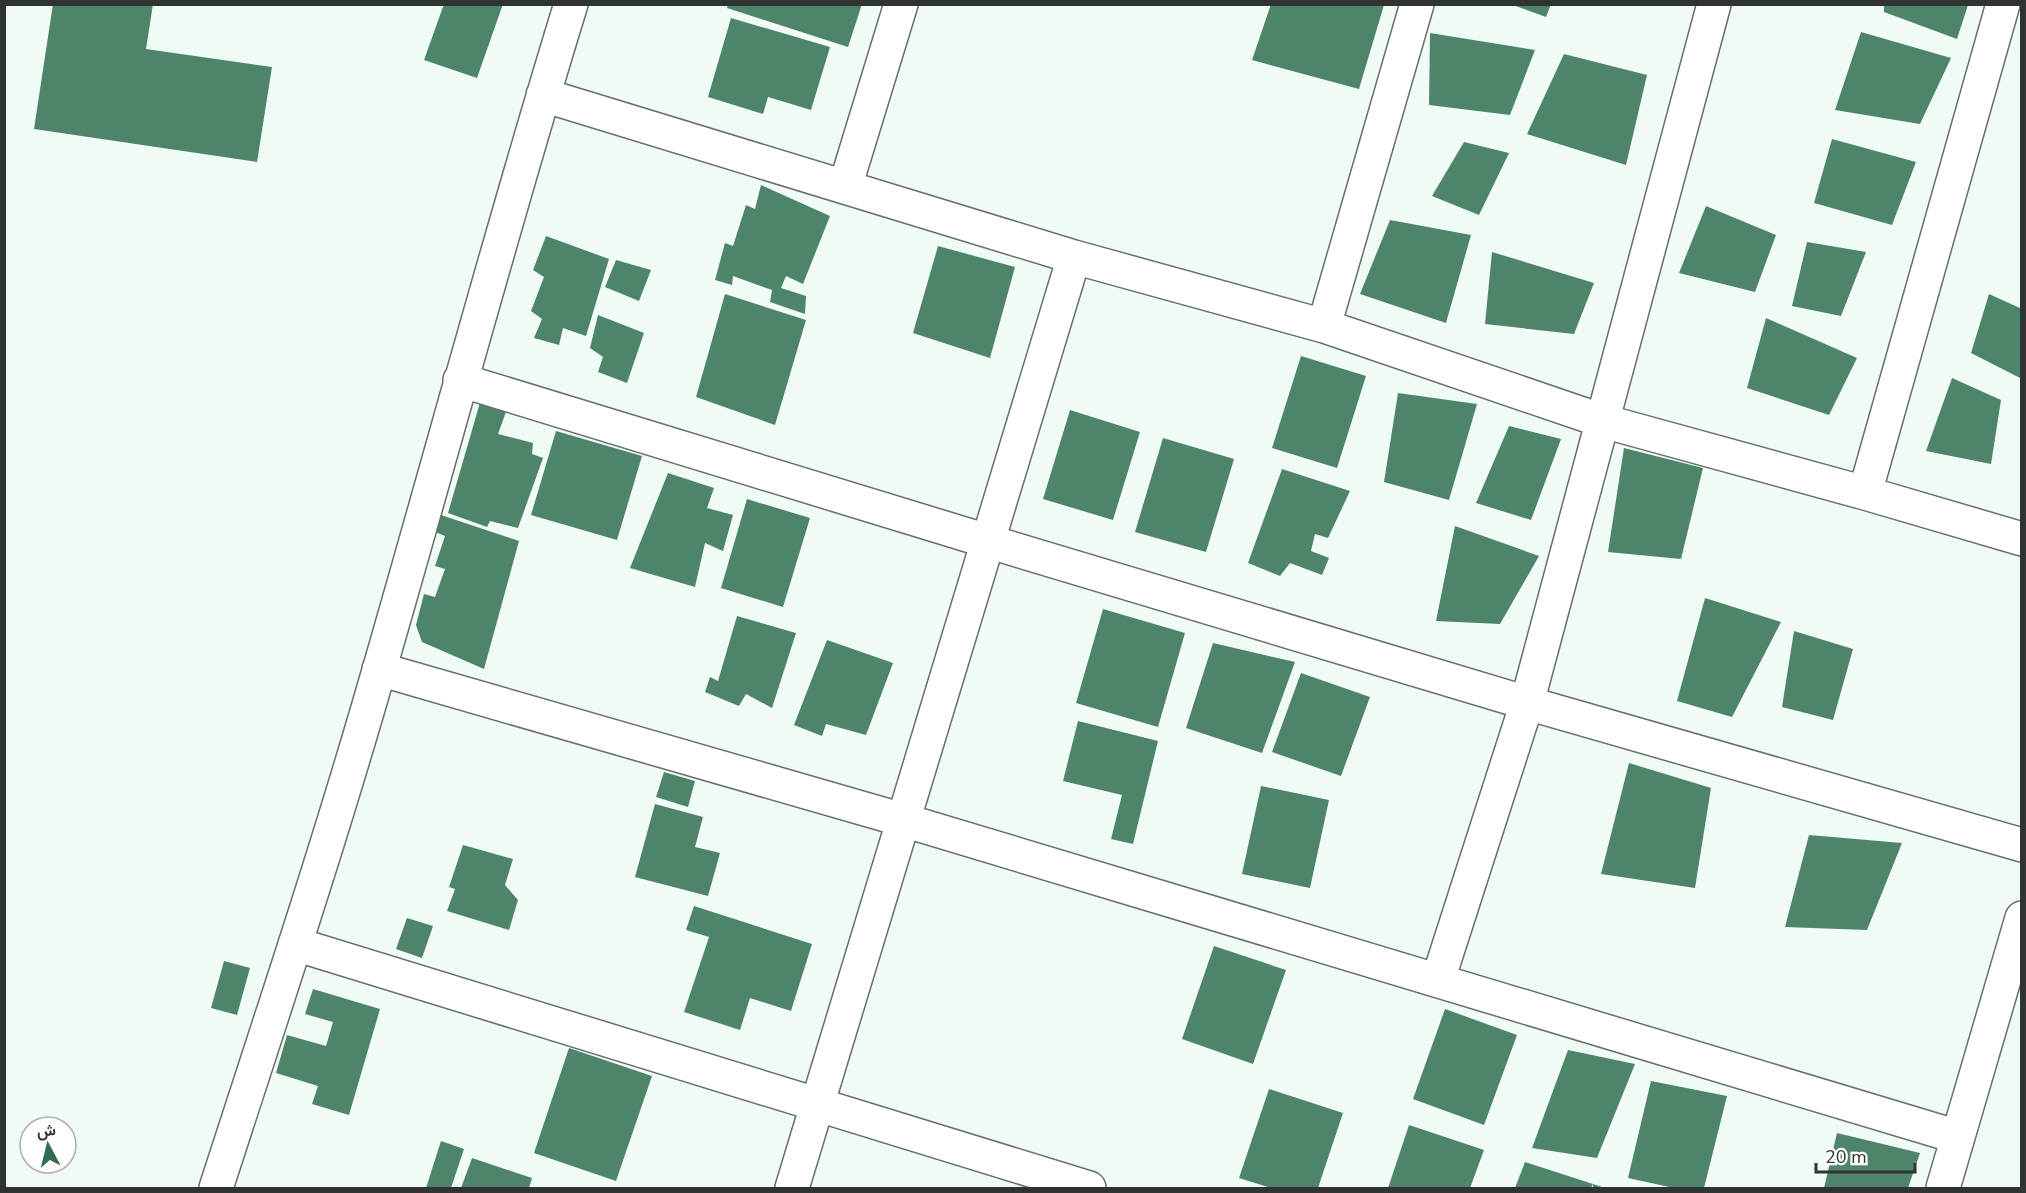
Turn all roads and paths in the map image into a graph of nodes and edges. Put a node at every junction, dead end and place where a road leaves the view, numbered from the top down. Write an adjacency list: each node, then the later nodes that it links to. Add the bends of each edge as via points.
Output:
1 (571, 4): 6 (street)
2 (900, 4): 7 (street)
3 (1417, 4): 9 (street)
4 (1714, 4): 11 (street)
5 (2003, 4): 12 (street)
6 (543, 95): 7 (street); 10 (street)
7 (845, 187): 8 (street)
8 (1074, 257): 9 (street); 14 (street)
9 (1324, 326): 11 (street)
10 (460, 380): 14 (street); 15 (street)
11 (1603, 420): 12 (street); 16 (street)
12 (1865, 493): 13 (street)
13 (2022, 539)
14 (987, 541): 16 (street); 17 (street)
15 (379, 669): 17 (street); 20 (street)
16 (1527, 703): 18 (street); 21 (street)
17 (903, 820): 21 (street); 22 (street)
18 (2022, 845)
19 (2022, 918): 23 (street)
20 (295, 944): 22 (street); 24 (street)
21 (1438, 980): 23 (street)
22 (818, 1105): 25 (street); 26 (street)
23 (1958, 1137): 27 (street)
24 (216, 1188)
25 (792, 1188)
26 (1089, 1188)
27 (1943, 1188)

